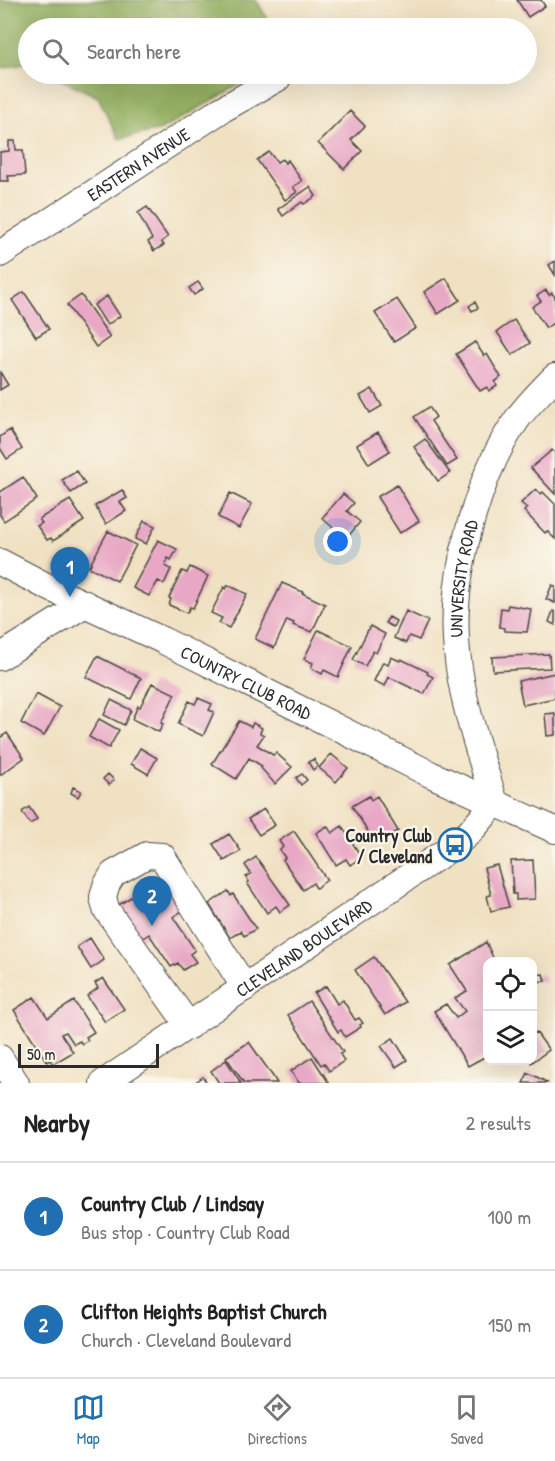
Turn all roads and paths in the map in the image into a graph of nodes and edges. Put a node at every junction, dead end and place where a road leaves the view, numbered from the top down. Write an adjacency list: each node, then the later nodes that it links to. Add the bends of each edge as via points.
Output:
1 (267, 84): 2 (street, EASTERN AVENUE)
2 (0, 254)
3 (555, 377): 7 (street, UNIVERSITY ROAD, via 518,419 489,471 463,554 456,600 459,670)
4 (0, 562): 5 (street, COUNTRY CLUB ROAD)
5 (85, 603): 6 (street); 7 (street, COUNTRY CLUB ROAD)
6 (0, 657)
7 (495, 803): 8 (street, COUNTRY CLUB ROAD); 9 (street, CLEVELAND BOULEVARD, via 455,845)
8 (555, 830)
9 (245, 988): 10 (street, CLEVELAND BOULEVARD); 10 (street, via 162,856 147,855 113,874 103,897 106,909)
10 (189, 1026): 13 (street, CLEVELAND BOULEVARD)
11 (0, 1058): 12 (street)
12 (16, 1083)
13 (103, 1083)

